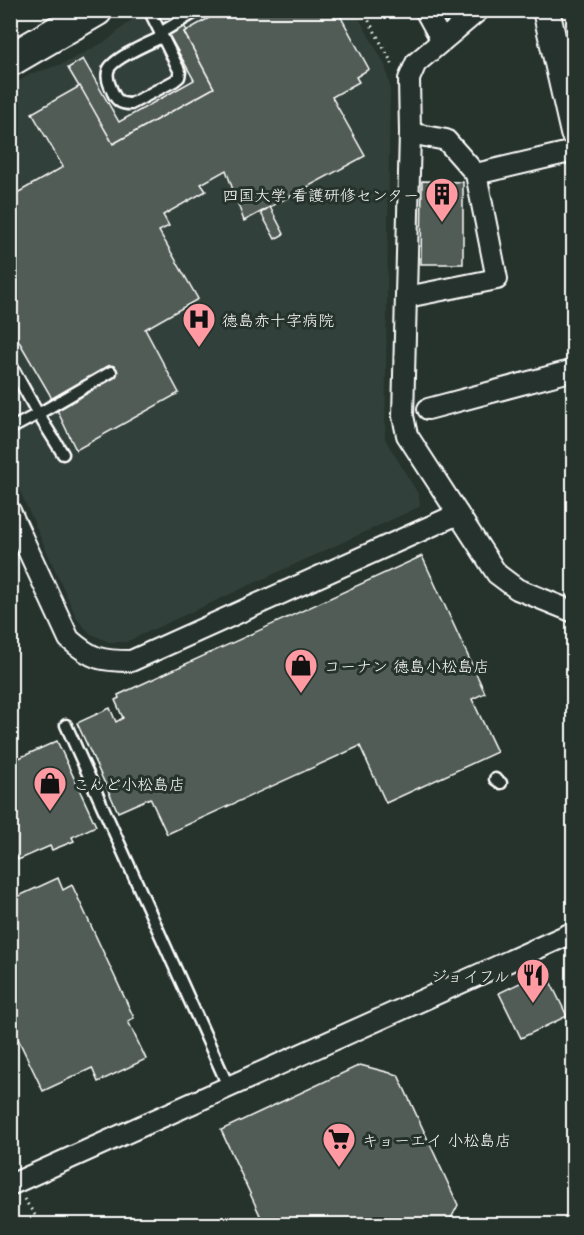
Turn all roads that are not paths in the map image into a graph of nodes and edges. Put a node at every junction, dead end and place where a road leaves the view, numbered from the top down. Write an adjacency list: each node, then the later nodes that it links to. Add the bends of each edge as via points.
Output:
1 (96, 10): 9 (main road)
2 (149, 10): 7 (lane)
3 (199, 10): 7 (lane)
4 (425, 10): 8 (street)
5 (479, 10): 8 (street)
6 (546, 10): 11 (street)
7 (161, 35): 7 (lane, via 179,76 131,104 123,104 116,99 107,79 108,68)
8 (442, 41): 10 (street, via 416,63 409,79)
9 (10, 60)
10 (410, 133): 13 (street, via 446,140); 14 (street)
11 (573, 133)
12 (573, 151): 13 (street)
13 (476, 174): 14 (street, via 497,279)
14 (407, 297): 23 (street, via 403,416 407,435)
15 (10, 363): 19 (lane)
16 (573, 370): 18 (street)
17 (111, 372): 19 (lane)
18 (428, 409)
19 (38, 414): 20 (lane); 21 (lane)
20 (10, 429)
21 (63, 454)
22 (10, 510): 23 (street, via 69,639 85,653 105,661 130,660)
23 (458, 514): 24 (street, via 497,574 517,589)
24 (573, 612)
25 (66, 725): 27 (lane)
26 (573, 933): 27 (street)
27 (229, 1088): 28 (street)
28 (15, 1189)

